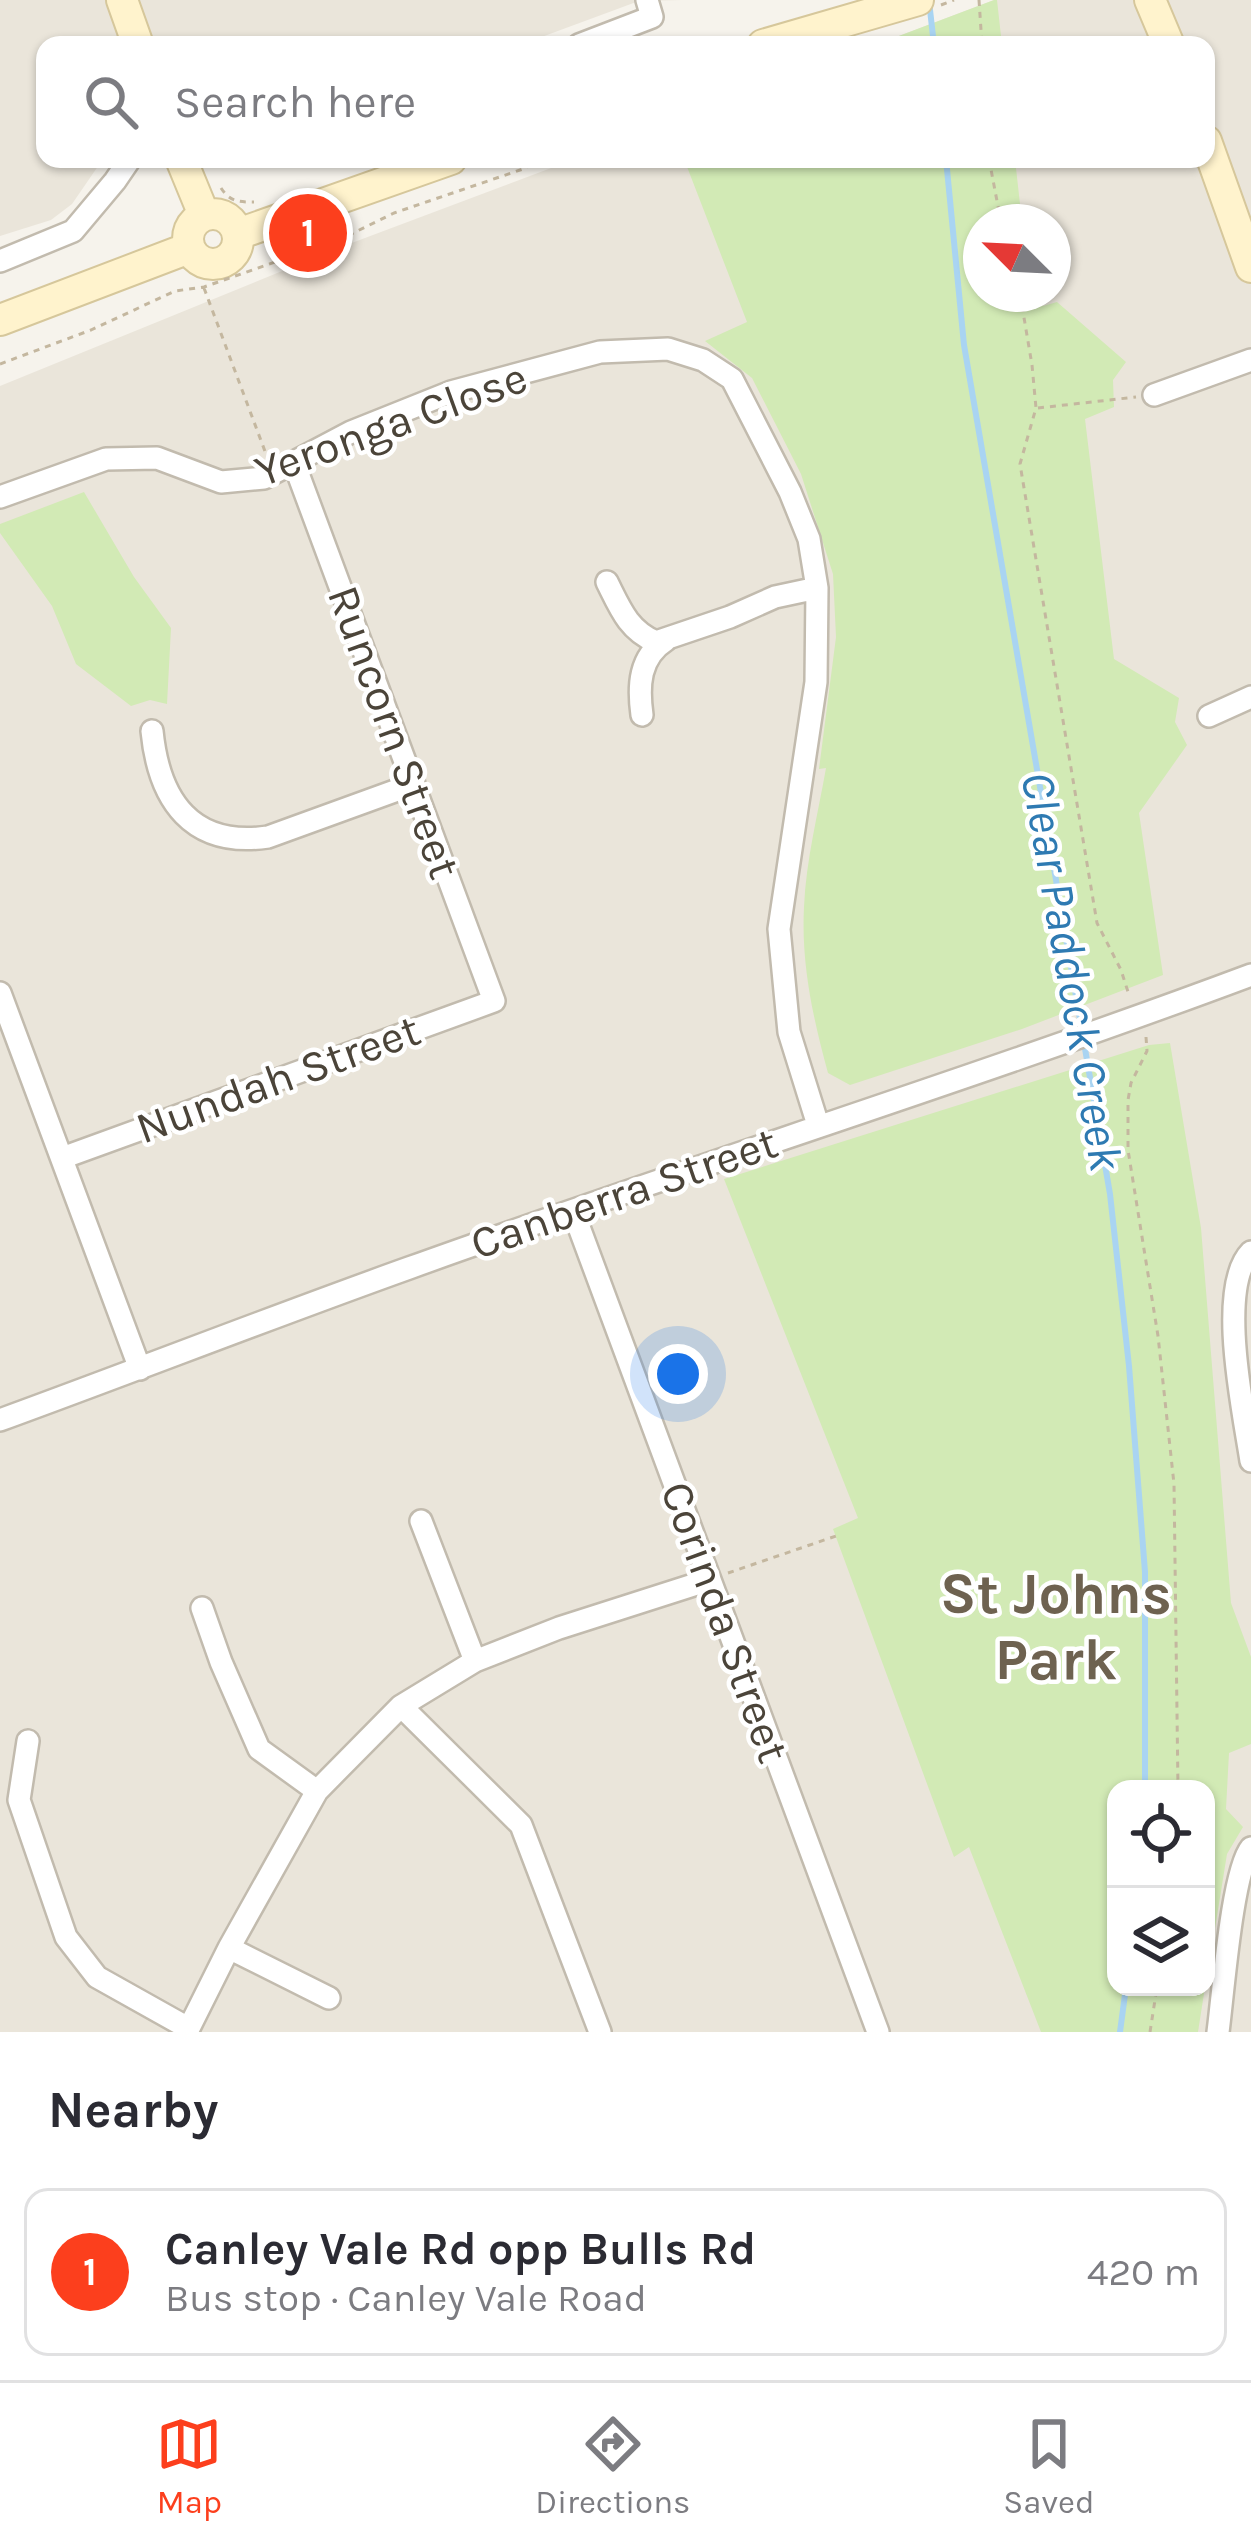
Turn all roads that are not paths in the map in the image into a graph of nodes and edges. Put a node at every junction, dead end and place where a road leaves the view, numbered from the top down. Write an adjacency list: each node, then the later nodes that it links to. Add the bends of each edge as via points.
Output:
1 (122, 0): 5 (main road)
2 (647, 0): 6 (street, via 652,17)
3 (1150, 0): 8 (main road)
4 (912, 2): 7 (main road)
5 (136, 36)
6 (602, 36)
7 (794, 36)
8 (1165, 36)
9 (1215, 156): 13 (main road)
10 (124, 168): 17 (street, via 74,231)
11 (185, 168): 14 (main road)
12 (425, 168): 15 (main road)
13 (1241, 201): 18 (main road)
14 (204, 215): 15 (main road, via 225,217); 16 (main road, via 188,232)
15 (238, 234): 16 (main road, via 234,253 220,264 201,262)
16 (189, 248): 19 (main road)
17 (0, 262)
18 (1251, 267)
19 (0, 320)
20 (1251, 360): 21 (street)
21 (1154, 395)
22 (294, 463): 23 (street, Yeronga Close, via 264,478 221,482 157,458 106,459); 25 (street, Yeronga Close, via 451,392 600,352 668,349 732,380 790,492); 31 (street, Runcorn Street)
23 (0, 497)
24 (607, 582): 26 (street, via 626,621 644,637)
25 (817, 588): 26 (street); 35 (street, Yeronga Close, via 816,682 779,928 789,1032)
26 (666, 640): 28 (street, via 647,658 638,686)
27 (1251, 698): 29 (street)
28 (642, 715)
29 (1209, 716)
30 (152, 731): 31 (street, via 155,765 180,812 227,838 268,837)
31 (414, 784): 34 (street, Runcorn Street)
32 (1251, 975): 35 (street, Canberra Street)
33 (0, 993): 36 (street)
34 (494, 1001): 36 (street, Nundah Street)
35 (818, 1125): 37 (street, Canberra Street)
36 (62, 1158): 39 (street)
37 (573, 1211): 39 (street, Canberra Street); 43 (street, Corinda Street)
38 (1251, 1252): 41 (street, via 1232,1300)
39 (140, 1369): 40 (street, Canberra Street)
40 (0, 1420)
41 (1251, 1461)
42 (421, 1521): 45 (street)
43 (709, 1580): 45 (street); 54 (street, Corinda Street)
44 (202, 1608): 48 (street, via 260,1749)
45 (476, 1661): 46 (street)
46 (401, 1706): 48 (street); 53 (street, via 521,1825)
47 (28, 1741): 52 (street, via 19,1800 66,1937 97,1977)
48 (316, 1791): 50 (street)
49 (1251, 1848): 55 (street, via 1237,1886)
50 (229, 1948): 51 (street); 52 (street)
51 (329, 1999)
52 (187, 2030)
53 (599, 2032)
54 (878, 2032)
55 (1218, 2032)

